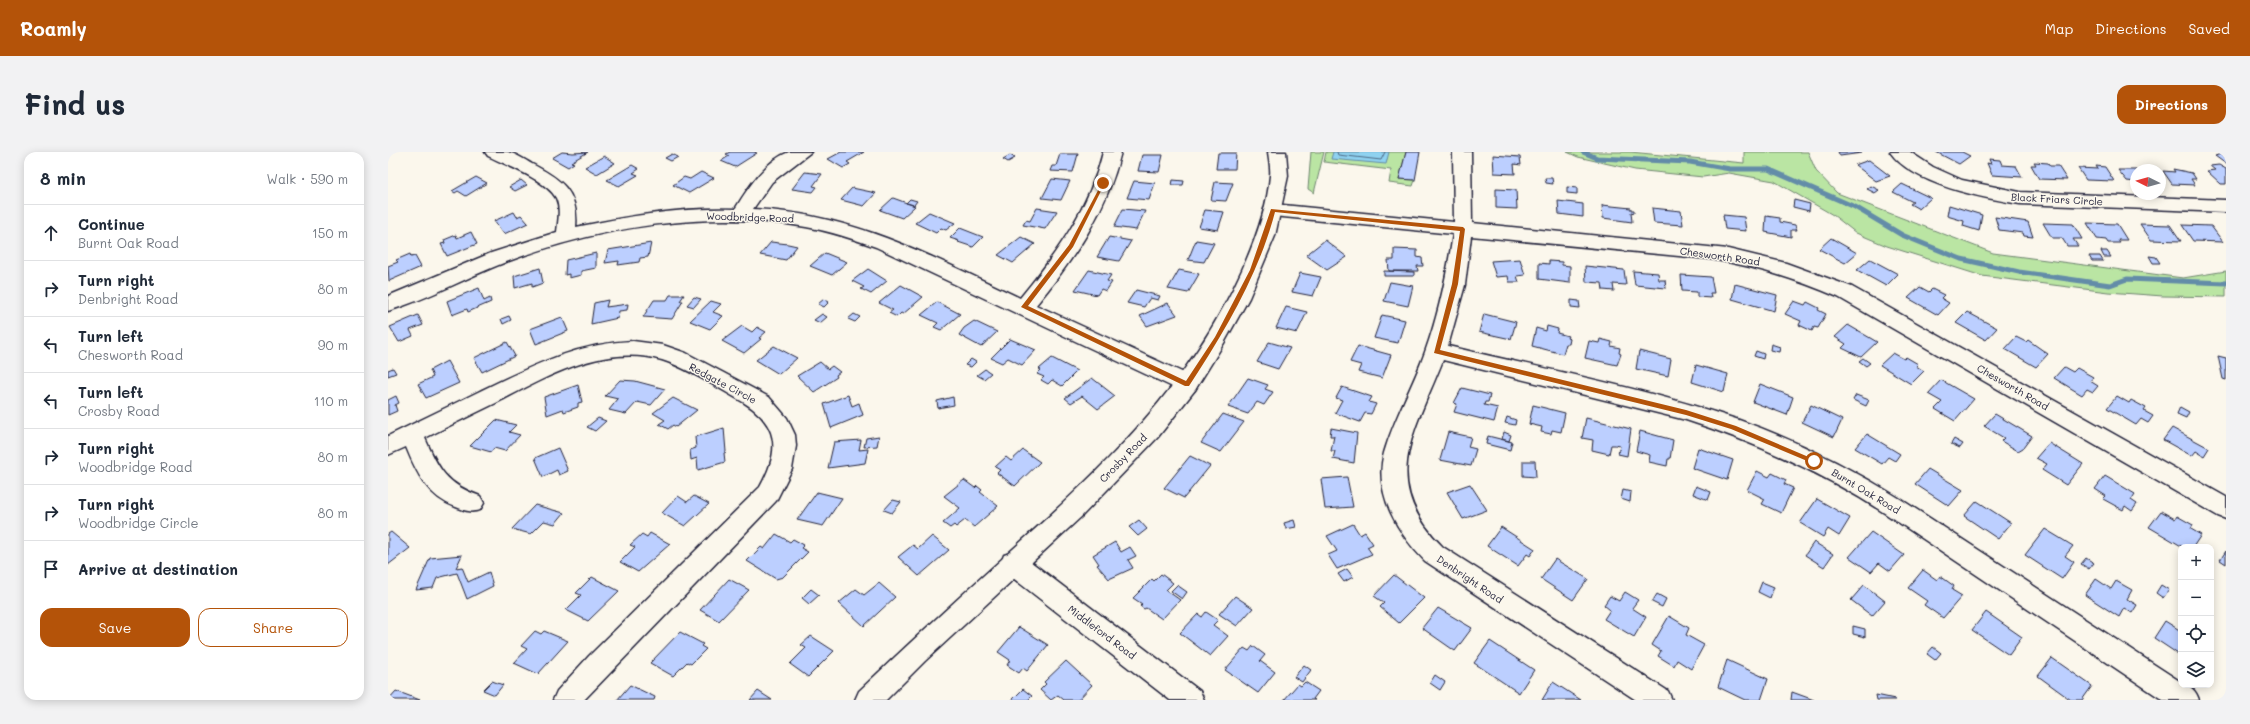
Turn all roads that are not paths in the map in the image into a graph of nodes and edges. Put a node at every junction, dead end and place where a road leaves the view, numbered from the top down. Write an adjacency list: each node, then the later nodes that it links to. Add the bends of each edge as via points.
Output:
1 (494, 152): 11 (street, via 560,190 567,207)
2 (802, 152): 9 (street, via 769,174)
3 (1112, 152): 13 (street, via 1103,183 1071,245)
4 (1276, 152): 8 (street, Crosby Road, via 1279,176)
5 (1462, 152): 10 (street, Denbright Road)
6 (1899, 152): 7 (street, Black Friars Circle, via 1926,172 1948,182 1996,195)
7 (2226, 206)
8 (1273, 210): 10 (street, Chesworth Road); 15 (street, Crosby Road, via 1253,270 1217,338)
9 (740, 215): 11 (street, Woodbridge Road, via 662,219); 13 (street, Woodbridge Road, via 802,219 860,232)
10 (1463, 229): 14 (street, Denbright Road, via 1455,284); 19 (street, Chesworth Road, via 1738,256 1764,261 1811,277 1872,306)
11 (566, 236): 12 (street, Woodbridge Road, via 466,271)
12 (388, 304)
13 (1024, 307): 15 (street, Woodbridge Road)
14 (1436, 351): 24 (street, Denbright Road, via 1395,454 1397,498 1406,520 1418,538 1457,571); 25 (street, Burnt Oak Road, via 1686,412 1814,461 1855,482 1894,507)
15 (1187, 384): 20 (street, Crosby Road, via 1150,431 1072,510)
16 (412, 434): 17 (street, Redgate Circle); 18 (street, via 428,473 438,486 452,498); 21 (street, Redgate Circle, via 542,370 570,359 591,353 639,348 678,359 756,400 772,412 780,424 786,440 785,457 779,475 768,494 598,664)
17 (388, 446)
18 (472, 503)
19 (2226, 509)
20 (1013, 563): 22 (street, Crosby Road); 23 (street, Middleford Road)
21 (566, 700)
22 (868, 700)
23 (1191, 700)
24 (1658, 700)
25 (2186, 700)

